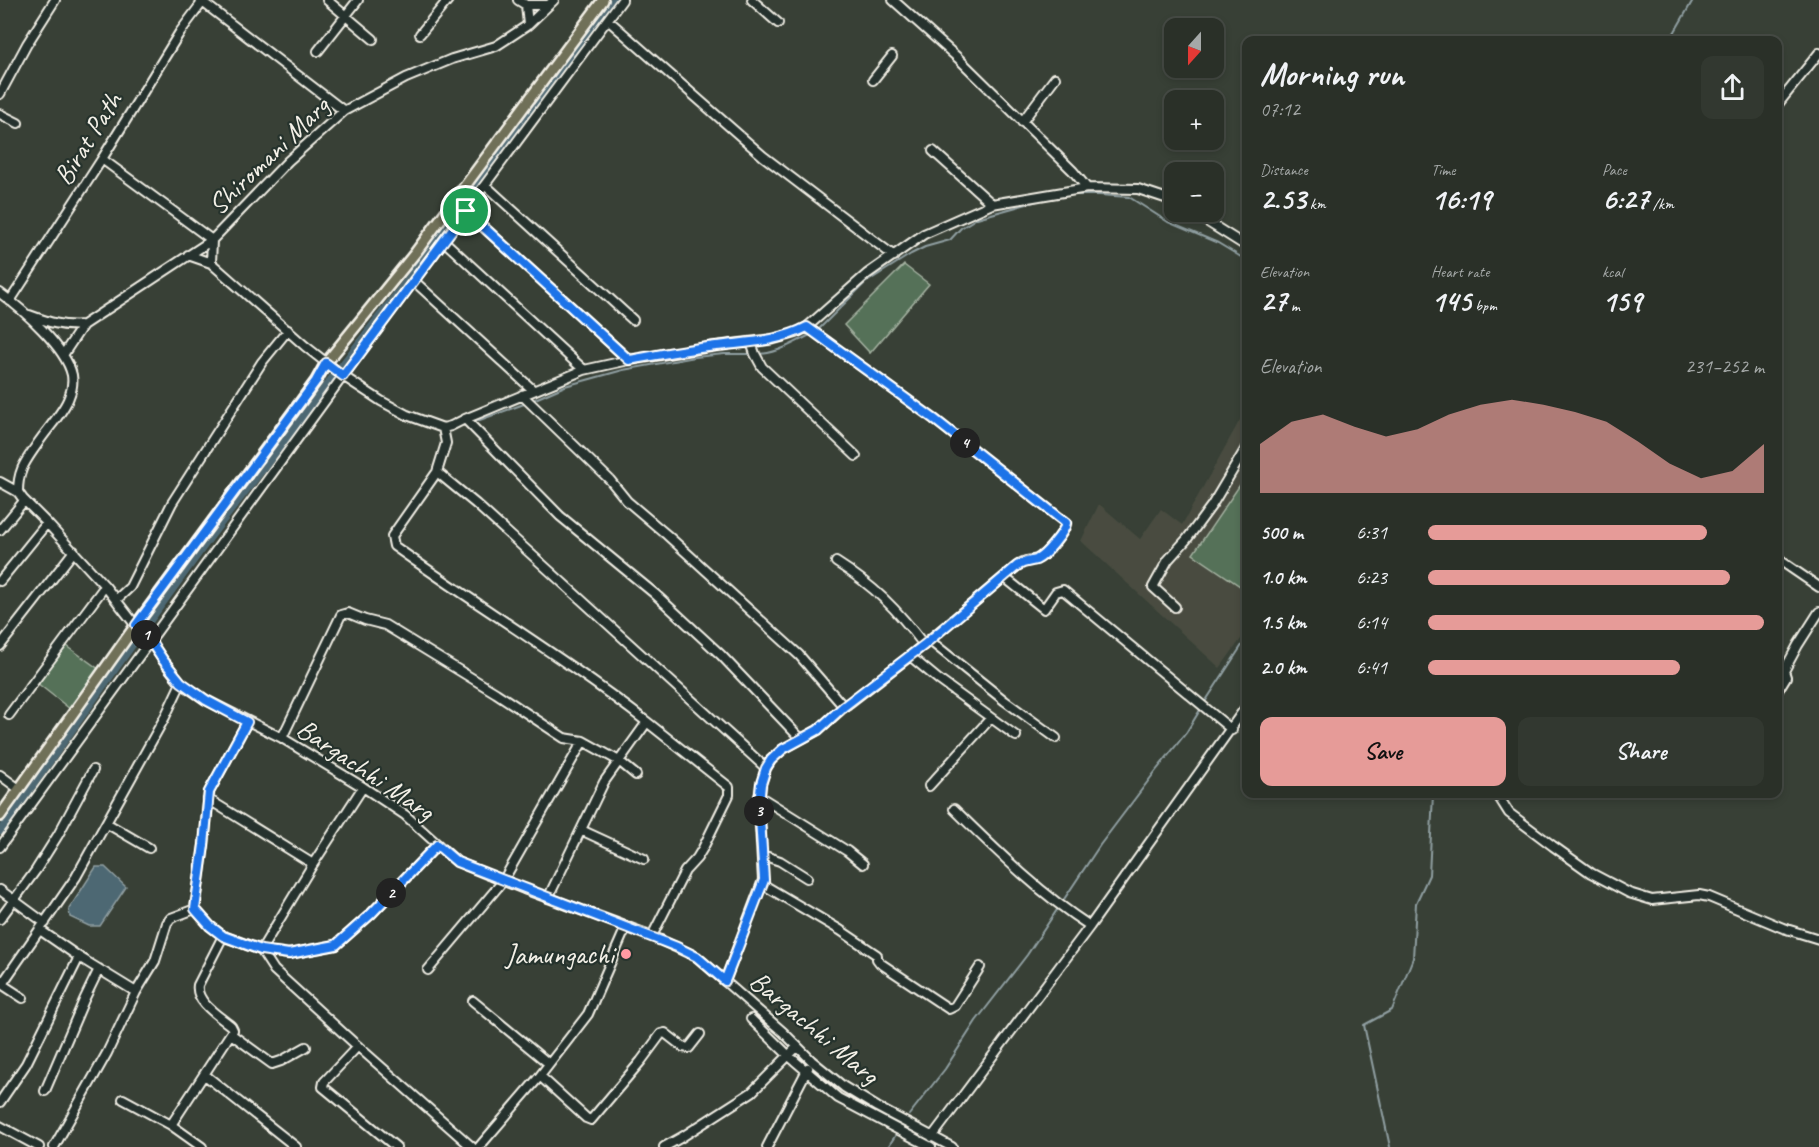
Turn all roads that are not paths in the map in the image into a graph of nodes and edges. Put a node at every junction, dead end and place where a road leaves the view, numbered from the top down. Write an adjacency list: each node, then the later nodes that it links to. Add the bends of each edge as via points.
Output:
1 (55, 0): 24 (street)
2 (327, 0): 13 (street)
3 (358, 0): 13 (street)
4 (448, 0): 17 (street)
5 (518, 0): 12 (street)
6 (603, 0): 55 (main road)
7 (622, 0): 14 (street)
8 (752, 0): 15 (street)
9 (893, 0): 28 (street)
10 (202, 1): 26 (street); 31 (street, Birat Path)
11 (551, 2): 12 (street); 16 (street, Shiromani Marg)
12 (526, 5): 16 (street)
13 (346, 16): 18 (street); 19 (street)
14 (608, 20): 32 (street); 42 (street, via 763,156)
15 (778, 23)
16 (528, 25): 26 (street, Shiromani Marg, via 496,46 406,78)
17 (420, 34)
18 (373, 39)
19 (318, 51)
20 (1819, 53): 25 (street)
21 (892, 56): 23 (street)
22 (1055, 78): 28 (street)
23 (873, 80)
24 (0, 94)
25 (1782, 99)
26 (344, 111): 38 (street, Shiromani Marg, via 288,161)
27 (0, 114): 29 (street)
28 (1022, 122): 33 (street)
29 (18, 123)
30 (933, 151): 35 (street)
31 (102, 159): 38 (street); 46 (street, Birat Path)
32 (485, 185): 36 (street); 48 (street)
33 (1087, 188): 34 (street, via 1138,189); 35 (street)
34 (1164, 198)
35 (992, 204): 42 (street, via 924,234)
36 (466, 211): 39 (street); 54 (street)
37 (1208, 222): 40 (street)
38 (212, 240): 41 (street, Shiromani Marg); 43 (street)
39 (444, 241): 44 (street); 56 (street)
40 (1242, 243)
41 (188, 255): 43 (street); 49 (street, Shiromani Marg)
42 (894, 256): 50 (street, via 867,274)
43 (211, 263): 51 (street)
44 (414, 281): 57 (street); 58 (street)
45 (0, 293): 46 (street)
46 (10, 301): 47 (street)
47 (27, 315): 49 (street, via 69,327); 53 (street)
48 (633, 320)
49 (83, 325): 53 (street, Shiromani Marg)
50 (807, 327): 52 (street, via 774,339); 73 (street, via 934,419 1066,523 1065,530 1040,557 1025,561)
51 (288, 330): 55 (street); 77 (street, via 262,362 172,503 130,587)
52 (751, 342): 54 (street); 63 (street, via 762,367)
53 (63, 355): 66 (street, via 72,374 69,399 24,463 18,477)
54 (629, 360): 56 (street)
55 (329, 365): 57 (street); 80 (main road)
56 (584, 370): 58 (street)
57 (342, 376): 61 (street, via 407,415); 81 (street)
58 (533, 390): 59 (street)
59 (522, 395): 60 (street); 89 (street, via 627,501 799,655)
60 (465, 419): 61 (street); 99 (street, via 560,516 655,594 721,655)
61 (443, 428): 64 (street, via 446,443)
62 (1242, 455): 78 (street, via 1212,505 1168,560 1153,587)
63 (856, 456)
64 (437, 472): 94 (street, via 392,536 394,546); 102 (street)
65 (0, 482): 66 (street)
66 (18, 492): 67 (street, Bargachhi Marg)
67 (24, 501): 68 (street, Bargachhi Marg); 69 (street)
68 (47, 522): 70 (street, Bargachhi Marg); 74 (street)
69 (0, 530)
70 (74, 551): 75 (street, Bargachhi Marg); 83 (street)
71 (836, 562): 82 (street, via 872,587)
72 (1782, 563): 76 (street)
73 (1004, 578): 82 (street); 95 (street, via 1044,609 1056,592 1063,590)
74 (0, 580)
75 (105, 586): 77 (street, Bargachhi Marg); 91 (street)
76 (1819, 587)
77 (116, 600): 80 (street, Bargachhi Marg)
78 (1175, 607)
79 (1819, 612): 85 (street)
80 (138, 628): 81 (street, Bargachhi Marg); 108 (main road)
81 (149, 638): 87 (street, Bargachhi Marg); 117 (street)
82 (927, 642): 84 (street); 98 (street)
83 (0, 646)
84 (910, 656): 89 (street); 92 (street)
85 (1782, 667)
86 (1782, 670): 88 (street, via 1786,677)
87 (181, 682): 93 (street, Bargachhi Marg); 114 (street)
88 (1782, 684)
89 (843, 707): 99 (street, via 818,730)
90 (1242, 714): 95 (street)
91 (9, 716)
92 (990, 718): 96 (street); 106 (street)
93 (247, 722): 97 (street, Bargachhi Marg); 111 (street)
94 (647, 722): 101 (street); 135 (street, via 729,787 729,795 703,848 685,872)
95 (1232, 730): 131 (street)
96 (1016, 736)
97 (282, 738): 100 (street, via 341,615 346,612 385,625 564,738); 107 (street, Bargachhi Marg)
98 (1056, 738)
99 (801, 739): 102 (street, via 777,753)
100 (583, 741): 101 (street); 124 (street)
101 (619, 761): 105 (street); 115 (street, via 604,782)
102 (766, 768): 109 (street)
103 (93, 770): 128 (street, via 58,835)
104 (0, 775): 108 (street)
105 (636, 775)
106 (929, 786)
107 (363, 787): 116 (street, Bargachhi Marg, via 405,815); 121 (street)
108 (19, 789): 113 (main road)
109 (759, 796): 119 (street); 122 (street)
110 (1500, 798): 136 (street, via 1509,813 1553,846 1629,893 1652,900 1709,897)
111 (208, 800): 121 (street); 129 (street)
112 (954, 809): 131 (street, via 1002,856)
113 (0, 816)
114 (106, 823): 118 (street); 132 (street)
115 (581, 830): 120 (street); 127 (street)
116 (437, 845): 124 (street, Bargachhi Marg, via 457,862); 137 (street, via 336,945 289,954)
117 (0, 846)
118 (149, 848)
119 (762, 855): 123 (street); 125 (street)
120 (644, 859)
121 (313, 864): 137 (street)
122 (863, 864)
123 (807, 878)
124 (502, 881): 127 (street, Bargachhi Marg); 141 (street)
125 (762, 884): 139 (street, via 857,941 877,955 880,963 950,1009); 142 (street)
126 (0, 890): 128 (street)
127 (548, 898): 133 (street, Bargachhi Marg)
128 (14, 900): 130 (street); 132 (street)
129 (195, 909): 134 (street); 144 (street, via 169,920 155,961)
130 (0, 919)
131 (1090, 926): 164 (street)
132 (42, 927): 138 (street); 143 (street)
133 (626, 927): 135 (street, Bargachhi Marg); 155 (street, via 588,1014)
134 (223, 936): 137 (street); 148 (street, via 196,992 231,1026)
135 (652, 936): 142 (street, Bargachhi Marg, via 697,957)
136 (1819, 939)
137 (261, 950): 150 (street, via 274,970)
138 (79, 957): 140 (street); 161 (street, via 26,1064)
139 (981, 967)
140 (99, 969): 144 (street); 159 (street)
141 (428, 970)
142 (725, 981): 152 (street, Bargachhi Marg)
143 (1, 984): 145 (street)
144 (136, 992): 166 (street)
145 (23, 998)
146 (473, 1001): 155 (street)
147 (751, 1019): 153 (street)
148 (231, 1034): 151 (street, via 272,1065); 157 (street)
149 (700, 1034): 158 (street, via 689,1048 661,1034 591,1120)
150 (358, 1046): 169 (street, via 323,1087); 170 (street)
151 (306, 1047)
152 (797, 1047): 153 (street); 154 (street, Bargachhi Marg)
153 (789, 1056): 156 (street); 172 (street, via 752,1092)
154 (812, 1061): 156 (street); 164 (street, Bargachhi Marg, via 844,1087)
155 (548, 1064): 158 (street)
156 (807, 1071): 173 (street); 174 (street, via 838,1098)
157 (205, 1075): 162 (street); 168 (street)
158 (540, 1076): 171 (street)
159 (45, 1091)
160 (123, 1099): 162 (street)
161 (0, 1102)
162 (171, 1125): 167 (street)
163 (0, 1126): 165 (street)
164 (932, 1137): 175 (street, Bargachhi Marg)
165 (39, 1147)
166 (54, 1147)
167 (202, 1147)
168 (296, 1147)
169 (396, 1147)
170 (472, 1147)
171 (479, 1147)
172 (664, 1147)
173 (767, 1147)
174 (932, 1147)
175 (952, 1147)

